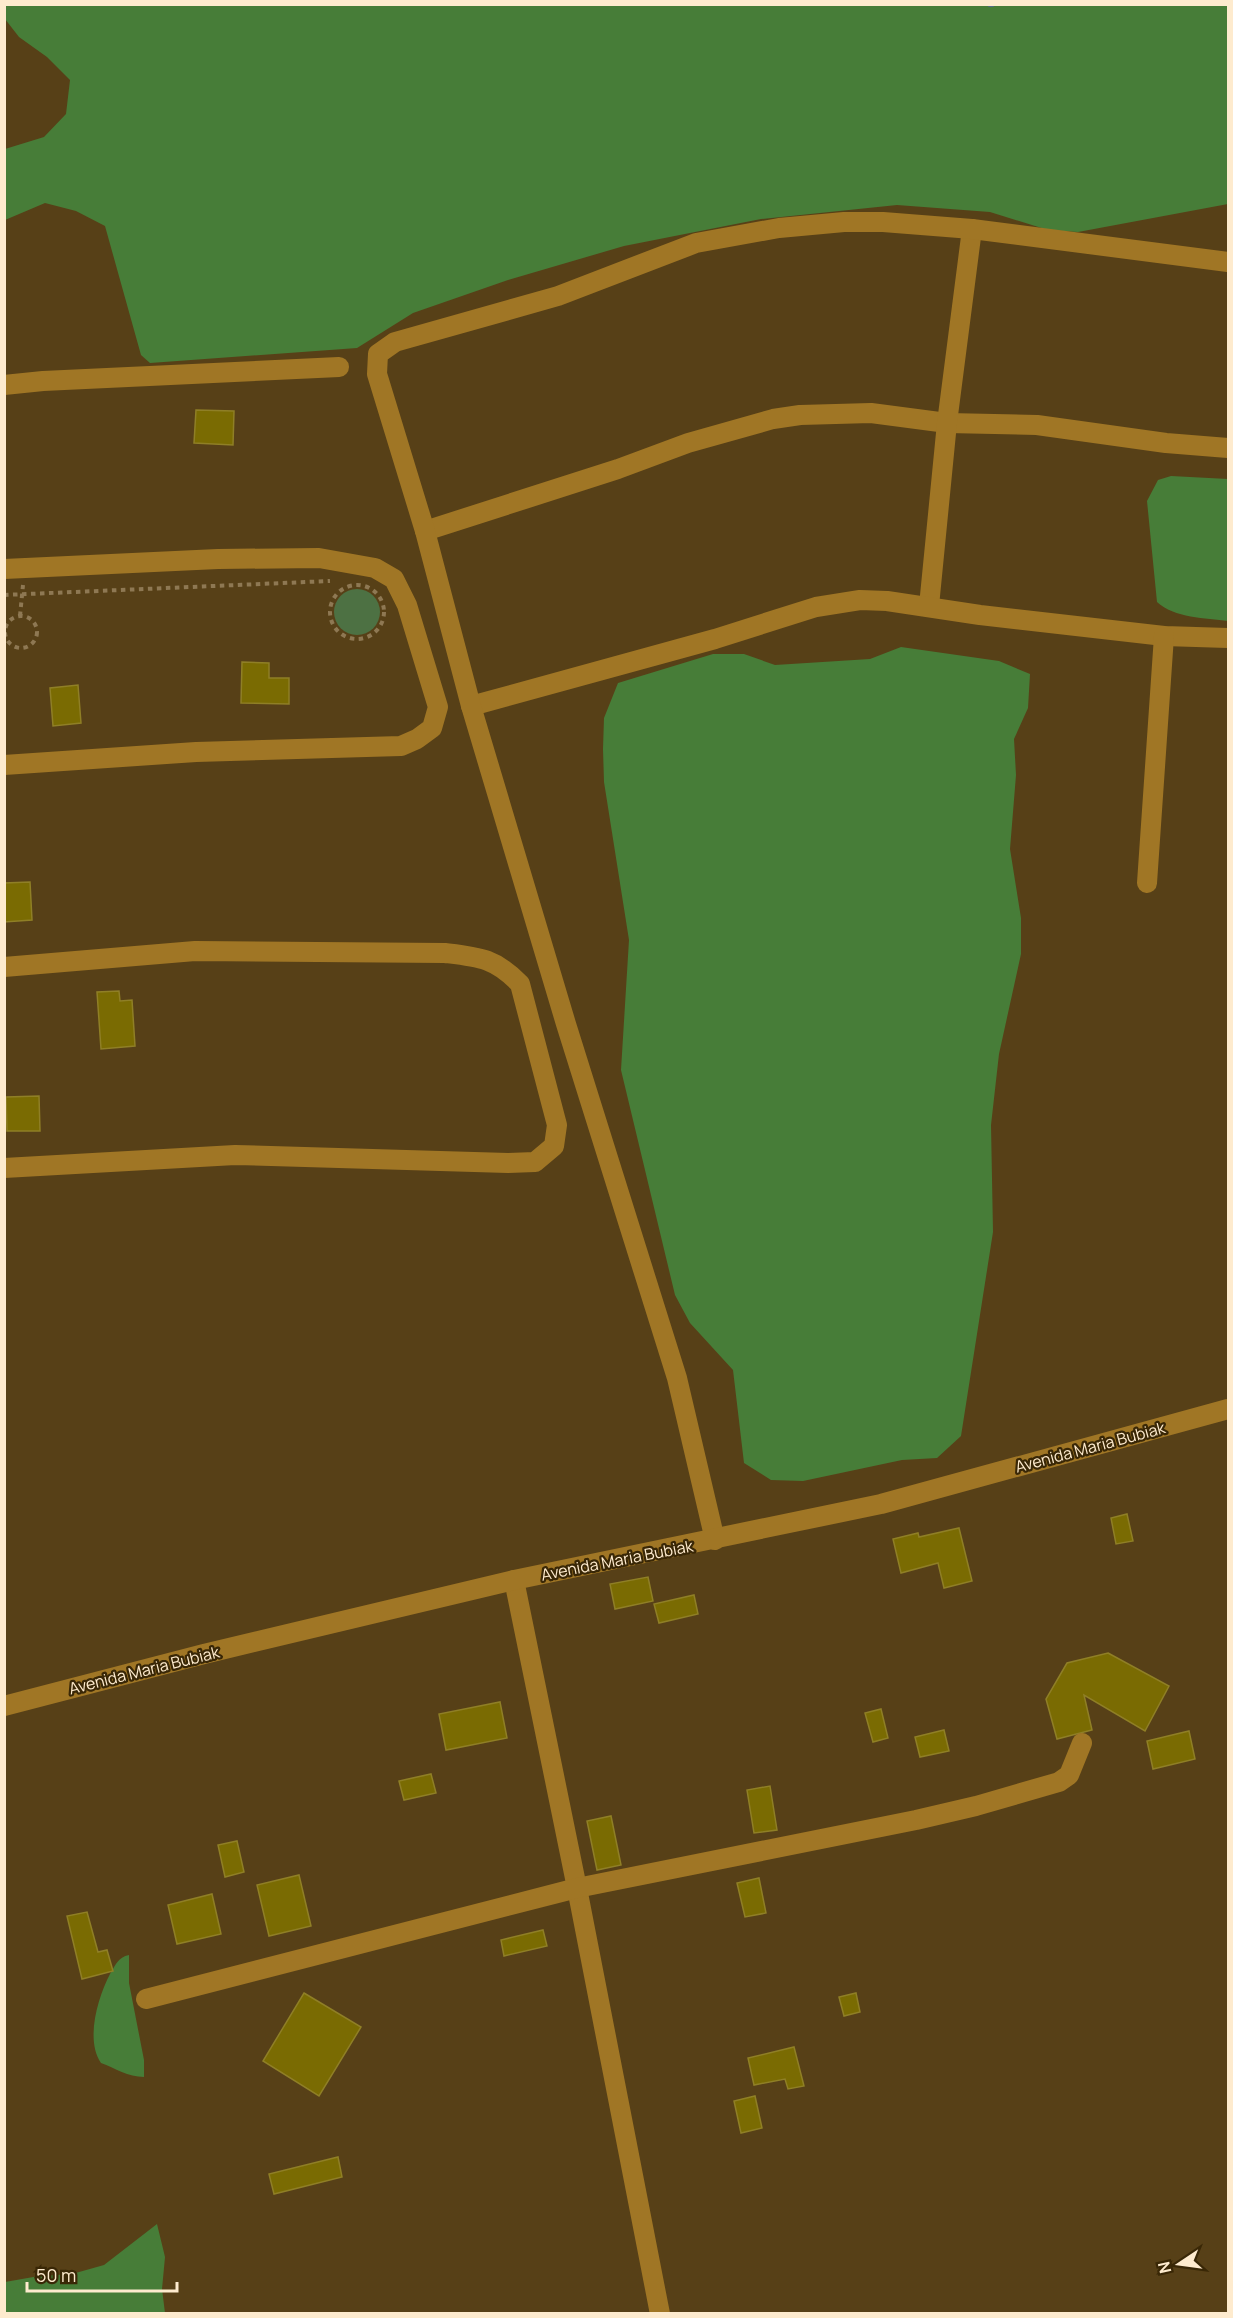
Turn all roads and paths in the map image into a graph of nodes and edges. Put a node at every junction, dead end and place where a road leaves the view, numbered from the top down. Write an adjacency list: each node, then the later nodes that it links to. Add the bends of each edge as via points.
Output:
1 (972, 229): 2 (street); 5 (street); 7 (street, via 844,222 696,243 558,296 395,342 378,354 377,374)
2 (1228, 262)
3 (339, 367): 4 (street)
4 (4, 385)
5 (947, 423): 6 (street, via 1037,425); 7 (street, via 871,413 773,419 688,443); 12 (street)
6 (1228, 448)
7 (425, 531): 16 (street)
8 (4, 569): 17 (street, via 285,558 319,558 375,568 394,579 406,605 438,708 432,728 401,746 386,748 196,752)
9 (347, 586): 9 (path, via 330,605 331,622 343,636 368,637 381,625 382,601 364,585); 10 (path, via 337,581)
10 (23, 594): 11 (path); 13 (path)
11 (4, 596)
12 (929, 606): 14 (street); 16 (street, via 860,600 816,607)
13 (20, 616): 13 (path, via 13,618 5,636 14,647 21,648 34,642 37,628)
14 (1164, 636): 15 (street); 18 (street)
15 (1228, 638)
16 (471, 706): 22 (street, via 676,1378)
17 (4, 765)
18 (1147, 883)
19 (4, 967): 20 (street, via 195,951 445,953 480,958 505,968 520,984 557,1125 554,1146 535,1162 235,1155)
20 (4, 1168)
21 (1228, 1409): 22 (street, Avenida Maria Bubiak, via 881,1504)
22 (715, 1540): 23 (street, Avenida Maria Bubiak)
23 (514, 1580): 24 (street, Avenida Maria Bubiak); 26 (street)
24 (4, 1706)
25 (1082, 1743): 26 (street, via 1069,1775 1059,1782 976,1806)
26 (578, 1888): 27 (street); 28 (street)
27 (146, 1999)
28 (660, 2313)

